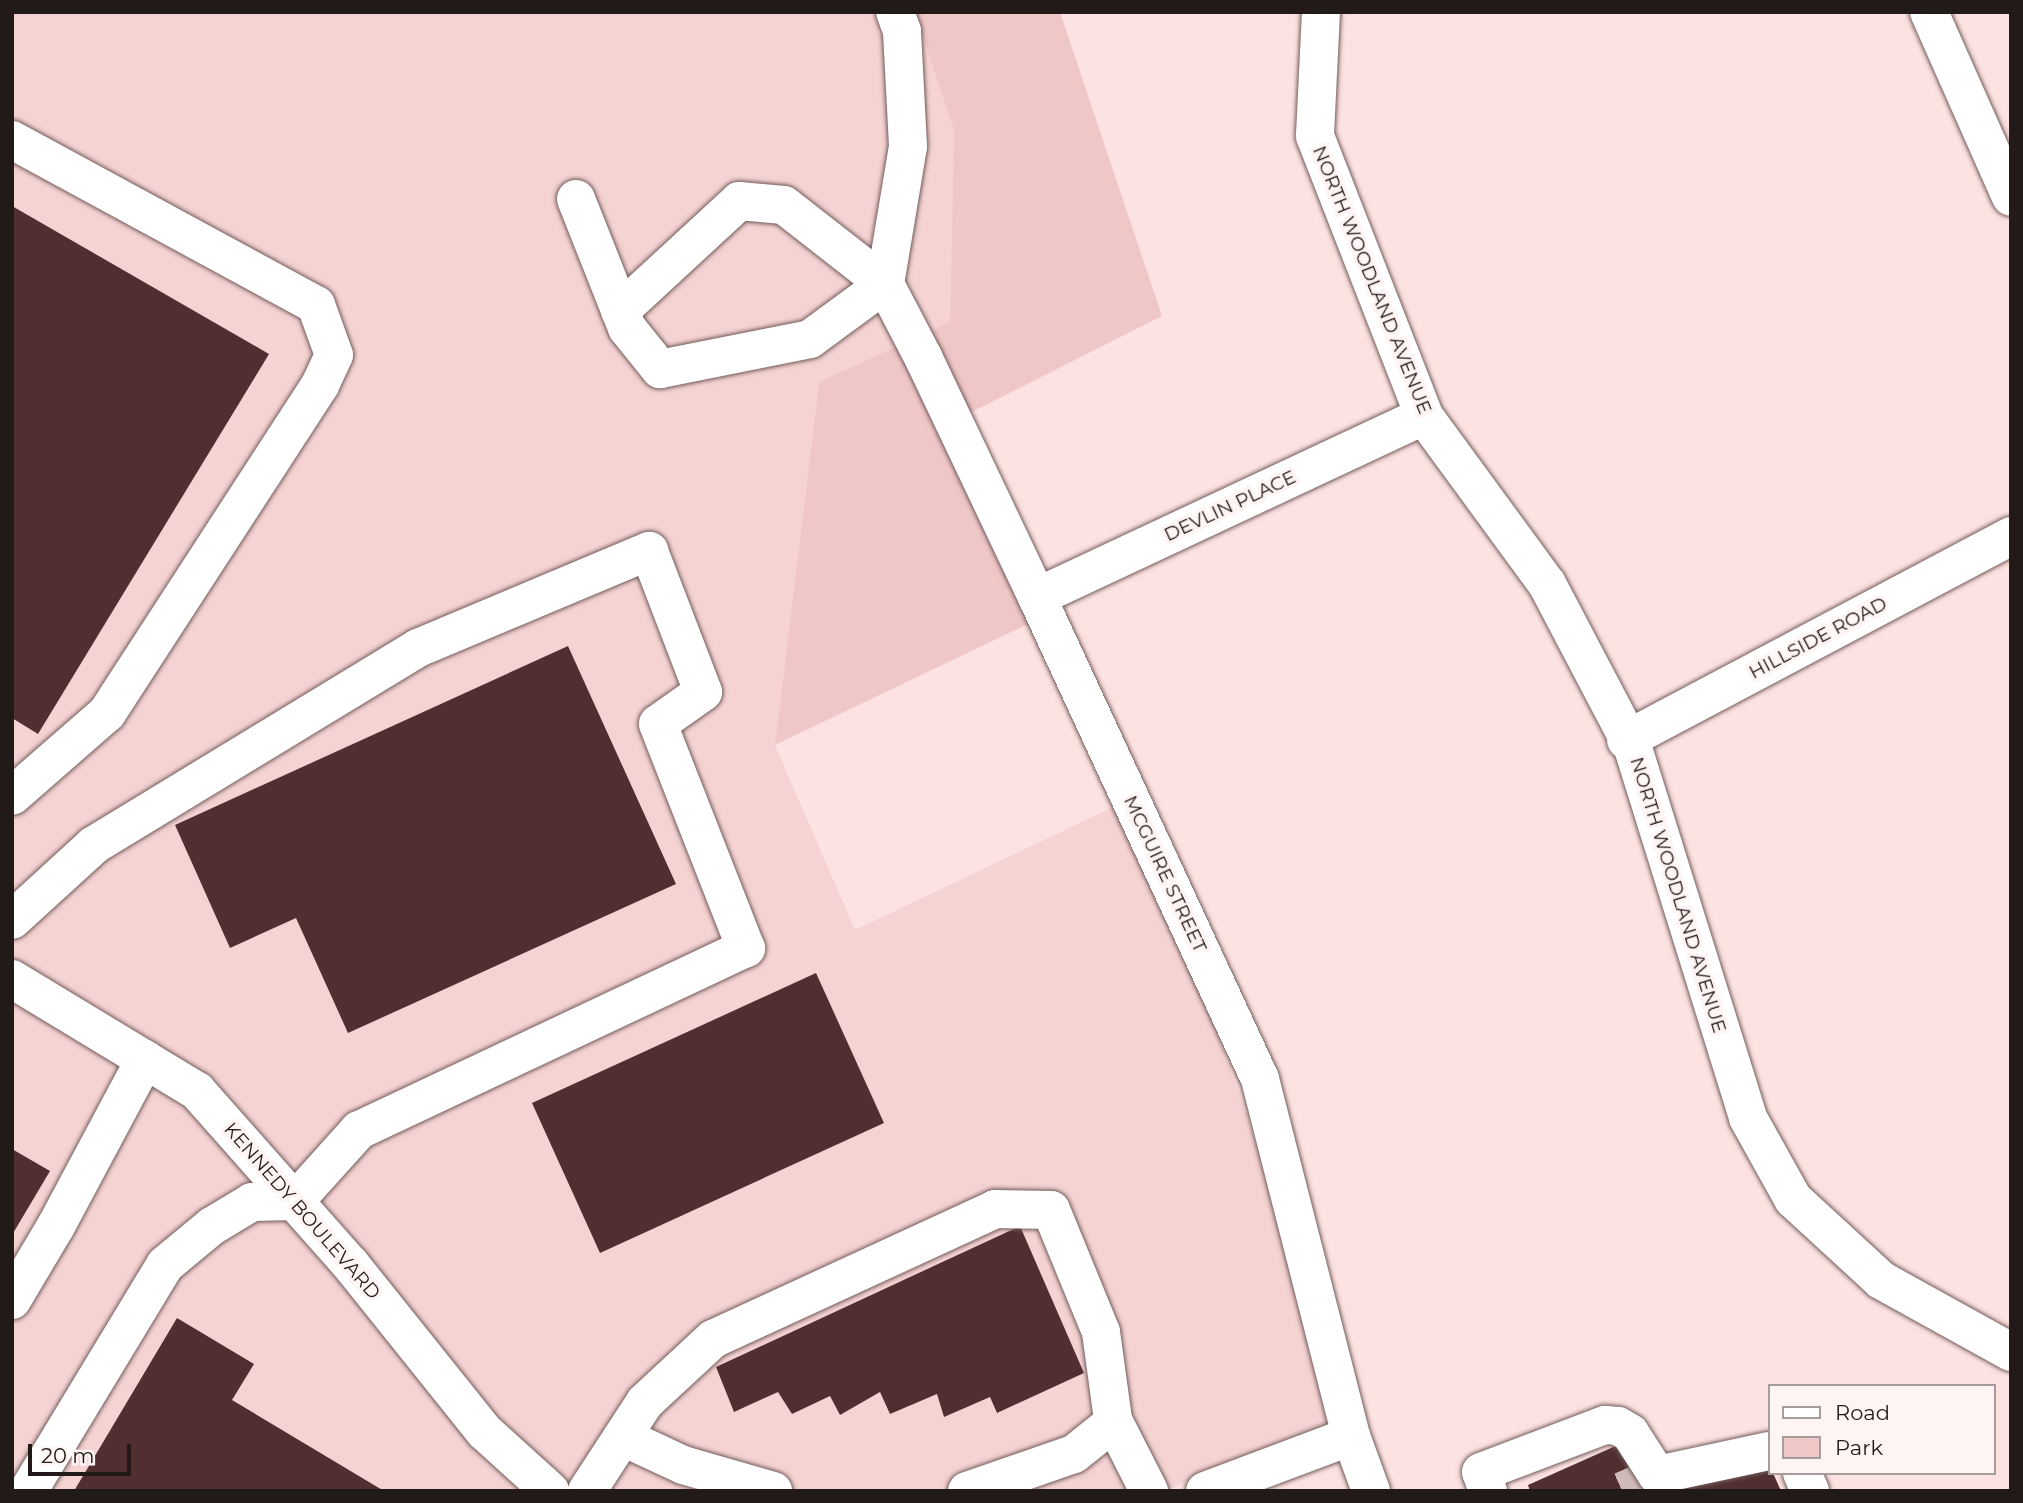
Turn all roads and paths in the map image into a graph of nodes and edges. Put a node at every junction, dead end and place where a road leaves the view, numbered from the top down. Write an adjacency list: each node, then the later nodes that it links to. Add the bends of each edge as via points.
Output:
1 (895, 12): 7 (street, via 902,31 908,146)
2 (1321, 12): 9 (street, NORTH WOODLAND AVENUE, via 1315,136)
3 (1928, 12): 5 (street)
4 (12, 140): 13 (street, via 316,305 334,355 320,385 107,713)
5 (2011, 197)
6 (576, 199): 8 (street)
7 (885, 284): 8 (street, via 810,339 660,369 626,328); 8 (street, via 784,205 739,201); 11 (street, MCGUIRE STREET)
8 (620, 311)
9 (1424, 416): 11 (street, DEVLIN PLACE); 12 (street, NORTH WOODLAND AVENUE, via 1547,584)
10 (2011, 536): 12 (street, HILLSIDE ROAD)
11 (1037, 597): 21 (street, MCGUIRE STREET, via 1260,1079)
12 (1626, 740): 19 (street, NORTH WOODLAND AVENUE, via 1633,748 1748,1118 1793,1199 1881,1280)
13 (12, 796)
14 (12, 920): 17 (street, via 94,845 418,648 649,551 703,692 658,724 746,948 359,1130)
15 (12, 979): 16 (street, KENNEDY BOULEVARD)
16 (145, 1059): 17 (street, KENNEDY BOULEVARD, via 197,1091); 18 (street)
17 (295, 1201): 25 (street, via 252,1202 237,1209 165,1265); 26 (street, KENNEDY BOULEVARD, via 485,1432)
18 (12, 1300)
19 (2011, 1352)
20 (1114, 1422): 22 (street, via 1101,1332 1051,1210 995,1209 713,1339 645,1402); 29 (street, via 1074,1454); 30 (street)
21 (1351, 1436): 31 (street); 32 (street, MCGUIRE STREET)
22 (623, 1437): 27 (street); 28 (street, via 683,1465)
23 (1768, 1451): 33 (street, via 1672,1476 1630,1433 1605,1425 1481,1472)
24 (1803, 1475): 34 (street)
25 (28, 1491)
26 (550, 1491)
27 (587, 1491)
28 (773, 1491)
29 (967, 1491)
30 (1149, 1491)
31 (1205, 1491)
32 (1371, 1491)
33 (1488, 1491)
34 (1810, 1491)

